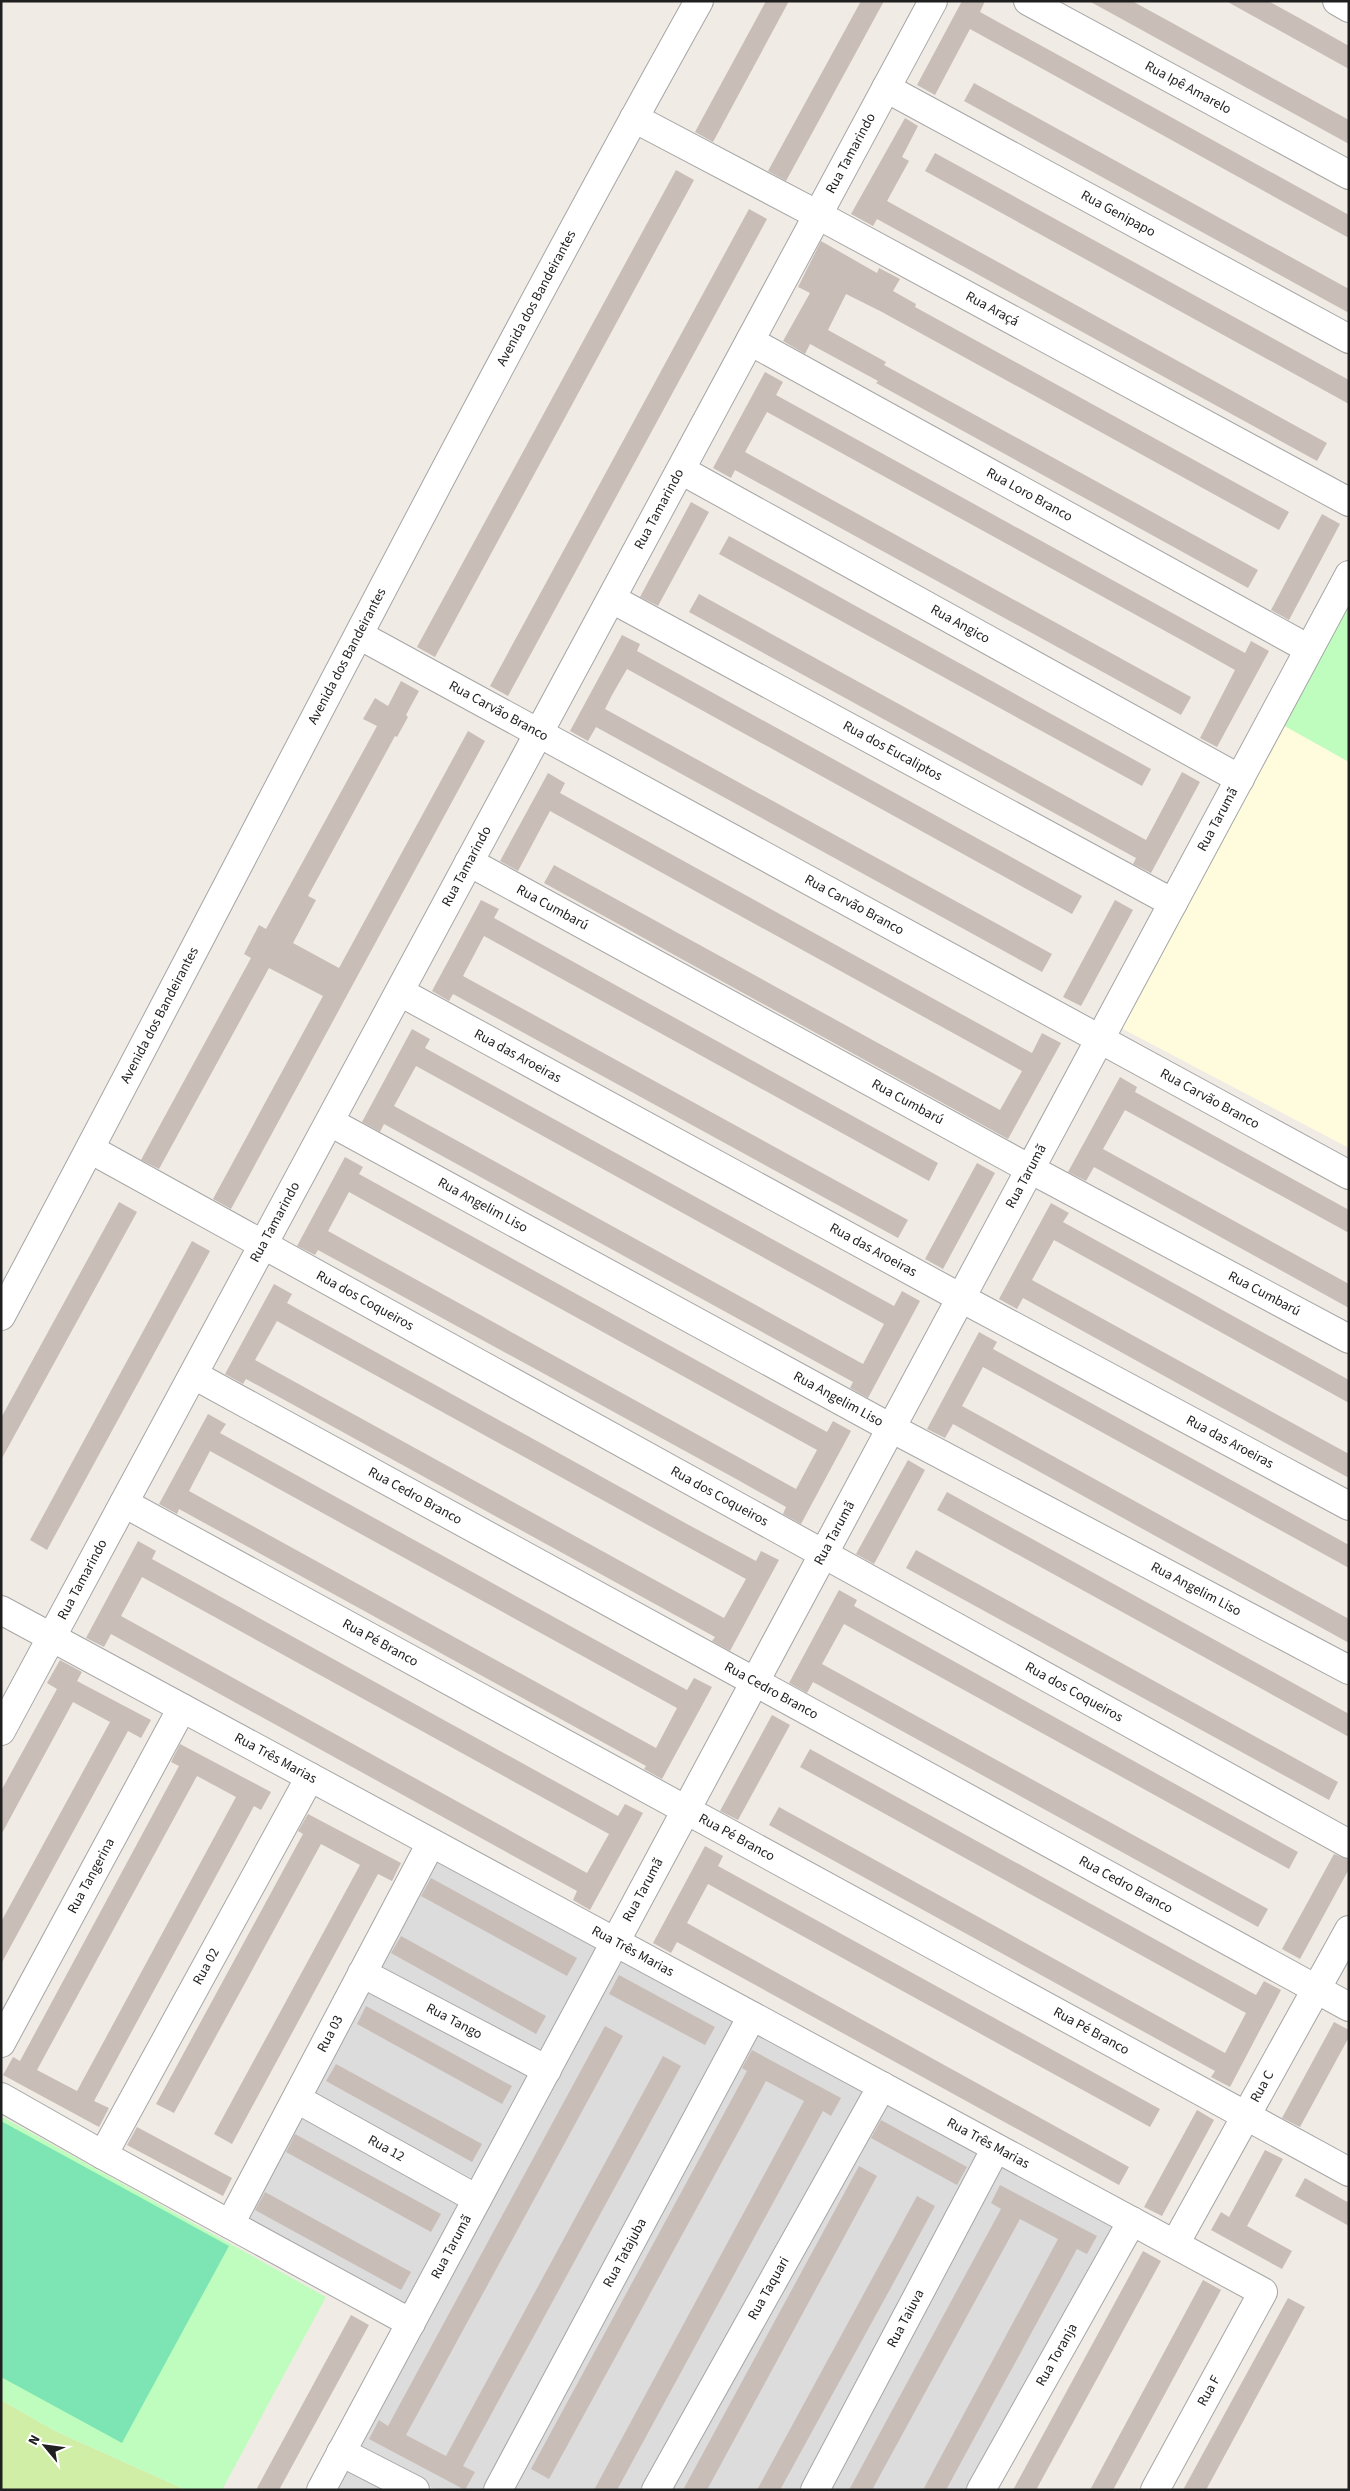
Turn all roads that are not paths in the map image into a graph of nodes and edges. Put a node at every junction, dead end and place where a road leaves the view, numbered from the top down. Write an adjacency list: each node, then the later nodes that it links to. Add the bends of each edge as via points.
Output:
1 (699, 1): 7 (street, Avenida dos Bandeirantes)
2 (933, 1): 6 (street, Rua Tamarindo)
3 (1028, 1): 8 (street, Rua Ipê Amarelo)
4 (1337, 1): 5 (street)
5 (1349, 8)
6 (886, 88): 9 (street, Rua Tamarindo); 10 (street, Rua Genipapo)
7 (634, 118): 9 (street, Rua Araçá); 16 (street, Avenida dos Bandeirantes)
8 (1349, 175)
9 (818, 215): 11 (street, Rua Tamarindo); 13 (street, Rua Araçá)
10 (1349, 339)
11 (750, 342): 12 (street, Rua Tamarindo); 17 (street, Rua Loro Branco)
12 (681, 470): 15 (street, Rua Tamarindo); 19 (street, Rua Angico)
13 (1349, 502)
14 (1349, 575): 17 (street, Rua Tarumã)
15 (612, 598): 18 (street, Rua Tamarindo); 21 (street, Rua dos Eucaliptos)
16 (359, 635): 18 (street, Rua Carvão Branco); 25 (street, Avenida dos Bandeirantes)
17 (1309, 649): 19 (street, Rua Tarumã)
18 (540, 732): 20 (street, Rua Tamarindo); 23 (street, Rua Carvão Branco)
19 (1240, 778): 21 (street, Rua Tarumã)
20 (469, 862): 22 (street, Rua Tamarindo); 26 (street, Rua Cumbarú)
21 (1173, 903): 23 (street, Rua Tarumã)
22 (400, 992): 24 (street, Rua Tamarindo); 29 (street, Rua das Aroeiras)
23 (1100, 1039): 26 (street, Rua Tarumã); 27 (street, Rua Carvão Branco)
24 (330, 1122): 28 (street, Rua Tamarindo); 33 (street, Rua Angelim Liso)
25 (90, 1149): 28 (street, Rua dos Coqueiros); 30 (street, Avenida dos Bandeirantes)
26 (1030, 1169): 29 (street, Rua Tarumã); 31 (street, Rua Cumbarú)
27 (1349, 1175)
28 (263, 1246): 32 (street, Rua Tamarindo); 36 (street, Rua dos Coqueiros)
29 (961, 1298): 33 (street, Rua Tarumã); 35 (street, Rua das Aroeiras)
30 (1, 1316)
31 (1349, 1339)
32 (194, 1374): 34 (street, Rua Tamarindo); 40 (street, Rua Cedro Branco)
33 (891, 1428): 36 (street, Rua Tarumã); 39 (street, Rua Angelim Liso)
34 (124, 1503): 38 (street, Rua Tamarindo); 44 (street, Rua Pé Branco)
35 (1349, 1506)
36 (824, 1553): 40 (street, Rua Tarumã); 46 (street, Rua dos Coqueiros)
37 (1, 1610): 38 (street, Rua Três Marias)
38 (52, 1638): 41 (street, Rua Três Marias); 42 (street, Rua Tamarindo)
39 (1349, 1670)
40 (755, 1682): 44 (street, Rua Tarumã); 50 (street, Rua Cedro Branco)
41 (182, 1708): 43 (street, Rua Três Marias); 53 (street, Rua Tangerina)
42 (1, 1732)
43 (310, 1777): 45 (street, Rua Três Marias); 60 (street, Rua 02)
44 (686, 1810): 48 (street, Rua Tarumã); 58 (street, Rua Pé Branco)
45 (431, 1842): 48 (street, Rua Três Marias); 49 (street, Rua 03)
46 (1349, 1844)
47 (1349, 1930): 50 (street, Rua C)
48 (615, 1942): 52 (street, Rua Três Marias); 54 (street, Rua Tarumã)
49 (362, 1973): 54 (street, Rua Tango); 57 (street, Rua 03)
50 (1316, 1989): 51 (street, Rua Cedro Branco); 58 (street, Rua C)
51 (1349, 2007)
52 (752, 2016): 55 (street, Rua Três Marias); 71 (street, Rua Tatajuba)
53 (1, 2043)
54 (547, 2070): 62 (street, Rua Tarumã)
55 (882, 2086): 59 (street, Rua Três Marias); 72 (street, Rua Taquari)
56 (1, 2097): 60 (street)
57 (297, 2099): 62 (street, Rua 12); 64 (street, Rua 03)
58 (1246, 2116): 61 (street, Rua Pé Branco); 65 (street, Rua C)
59 (996, 2148): 63 (street, Rua Três Marias); 73 (street, Rua Taiuva)
60 (102, 2155): 64 (street)
61 (1349, 2172)
62 (477, 2199): 67 (street, Rua Tarumã)
63 (1132, 2221): 65 (street, Rua Três Marias); 74 (street, Rua Toranja)
64 (230, 2224): 67 (street)
65 (1176, 2244): 66 (street, Rua Três Marias)
66 (1263, 2292): 75 (street, Rua F)
67 (411, 2323): 68 (street, Rua Tarumã)
68 (342, 2452): 69 (street, Rua Tarumã); 70 (street)
69 (321, 2490)
70 (415, 2490)
71 (498, 2490)
72 (656, 2490)
73 (815, 2490)
74 (981, 2490)
75 (1155, 2490)

